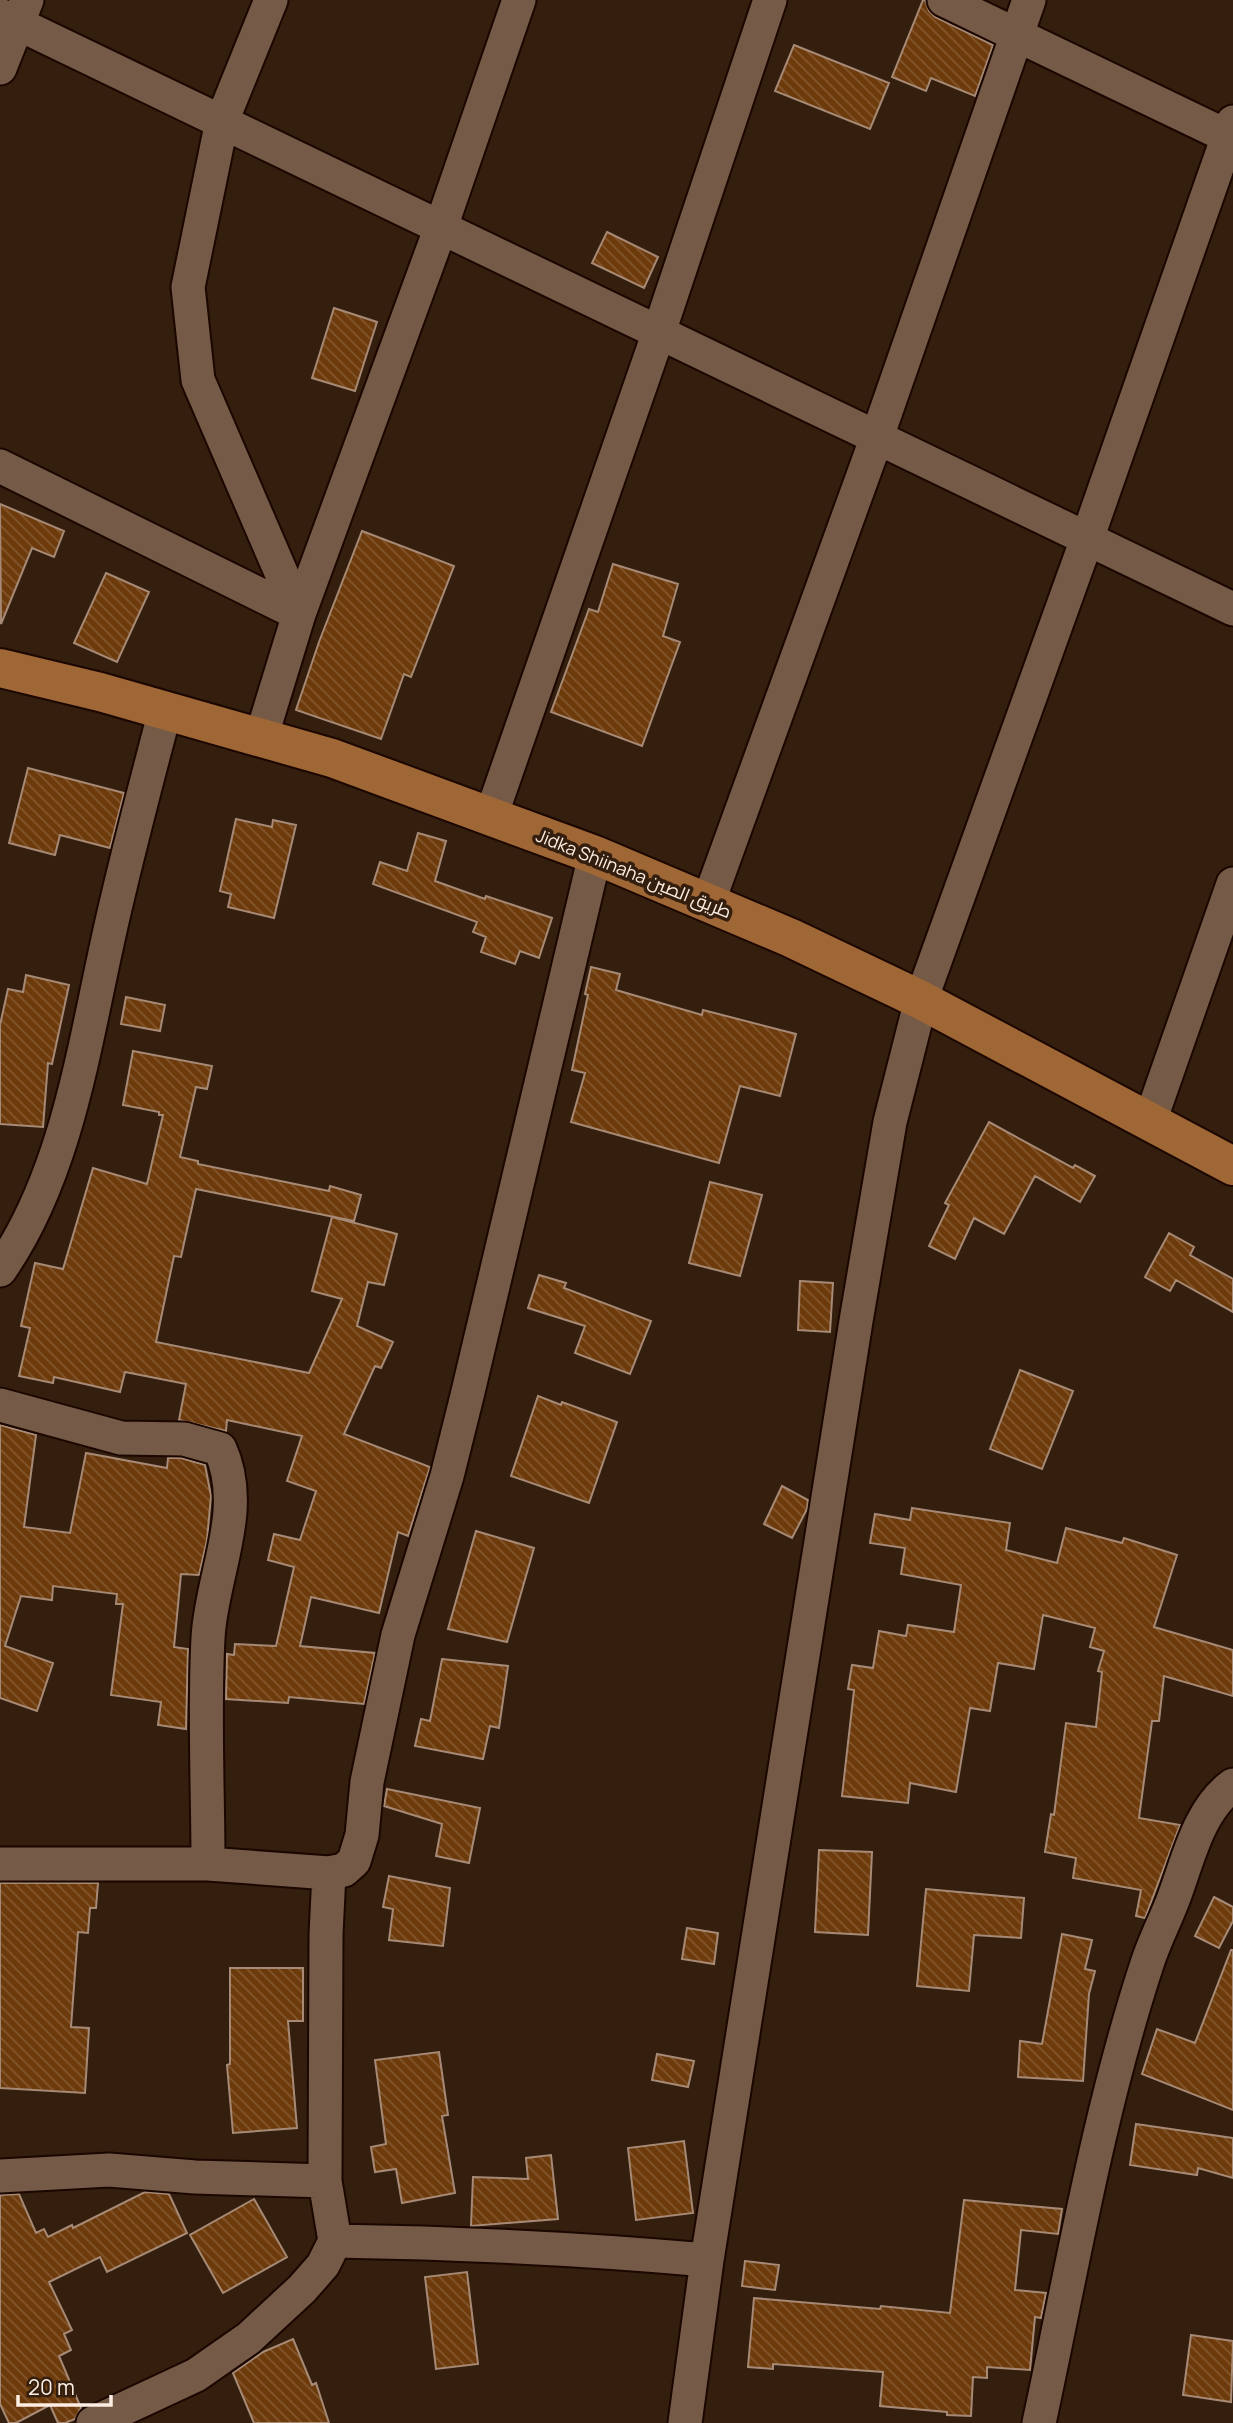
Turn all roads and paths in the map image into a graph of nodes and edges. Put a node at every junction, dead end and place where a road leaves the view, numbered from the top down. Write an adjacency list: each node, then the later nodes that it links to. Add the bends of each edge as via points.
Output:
1 (271, 0): 9 (street)
2 (519, 0): 11 (street)
3 (770, 0): 12 (street)
4 (944, 0): 7 (street)
5 (1030, 0): 7 (street)
6 (15, 13): 8 (street); 9 (street)
7 (1017, 35): 10 (street); 13 (street)
8 (0, 68)
9 (222, 121): 11 (street); 17 (street, via 188,287 198,380)
10 (1231, 133): 15 (street)
11 (441, 227): 12 (street); 17 (street)
12 (659, 332): 13 (street); 21 (street)
13 (877, 437): 15 (street); 24 (street)
14 (0, 466): 17 (street)
15 (1087, 539): 16 (street); 25 (street)
16 (1233, 609)
17 (299, 614): 20 (street)
18 (0, 668): 19 (main road, Jidka Shiinaha طريق الصين)
19 (165, 711): 20 (main road, Jidka Shiinaha طريق الصين); 28 (street, via 52,1167 20,1242)
20 (261, 738): 21 (main road, Jidka Shiinaha طريق الصين, via 332,758)
21 (491, 816): 22 (main road, Jidka Shiinaha طريق الصين)
22 (595, 855): 24 (main road, Jidka Shiinaha طريق الصين); 33 (street, via 447,1476 398,1634 367,1782 362,1835 354,1861 344,1870)
23 (1233, 884): 26 (street)
24 (708, 903): 25 (main road, Jidka Shiinaha طريق الصين)
25 (921, 1000): 26 (main road, Jidka Shiinaha طريق الصين); 37 (street, via 890,1122 856,1321)
26 (1150, 1121): 27 (main road, Jidka Shiinaha طريق الصين)
27 (1233, 1166)
28 (0, 1270)
29 (0, 1405): 32 (street, via 121,1438 184,1439 220,1449 228,1466 227,1538 208,1636)
30 (1233, 1784): 40 (street, via 1218,1795 1197,1835 1124,2038)
31 (0, 1864): 32 (street)
32 (208, 1864): 33 (street)
33 (329, 1873): 35 (street)
34 (0, 2176): 35 (street, via 109,2170)
35 (325, 2181): 36 (street)
36 (335, 2241): 37 (street, via 582,2249); 38 (street, via 316,2273 249,2338 196,2375)
37 (707, 2260): 39 (street)
38 (93, 2423)
39 (685, 2423)
40 (1040, 2423)

